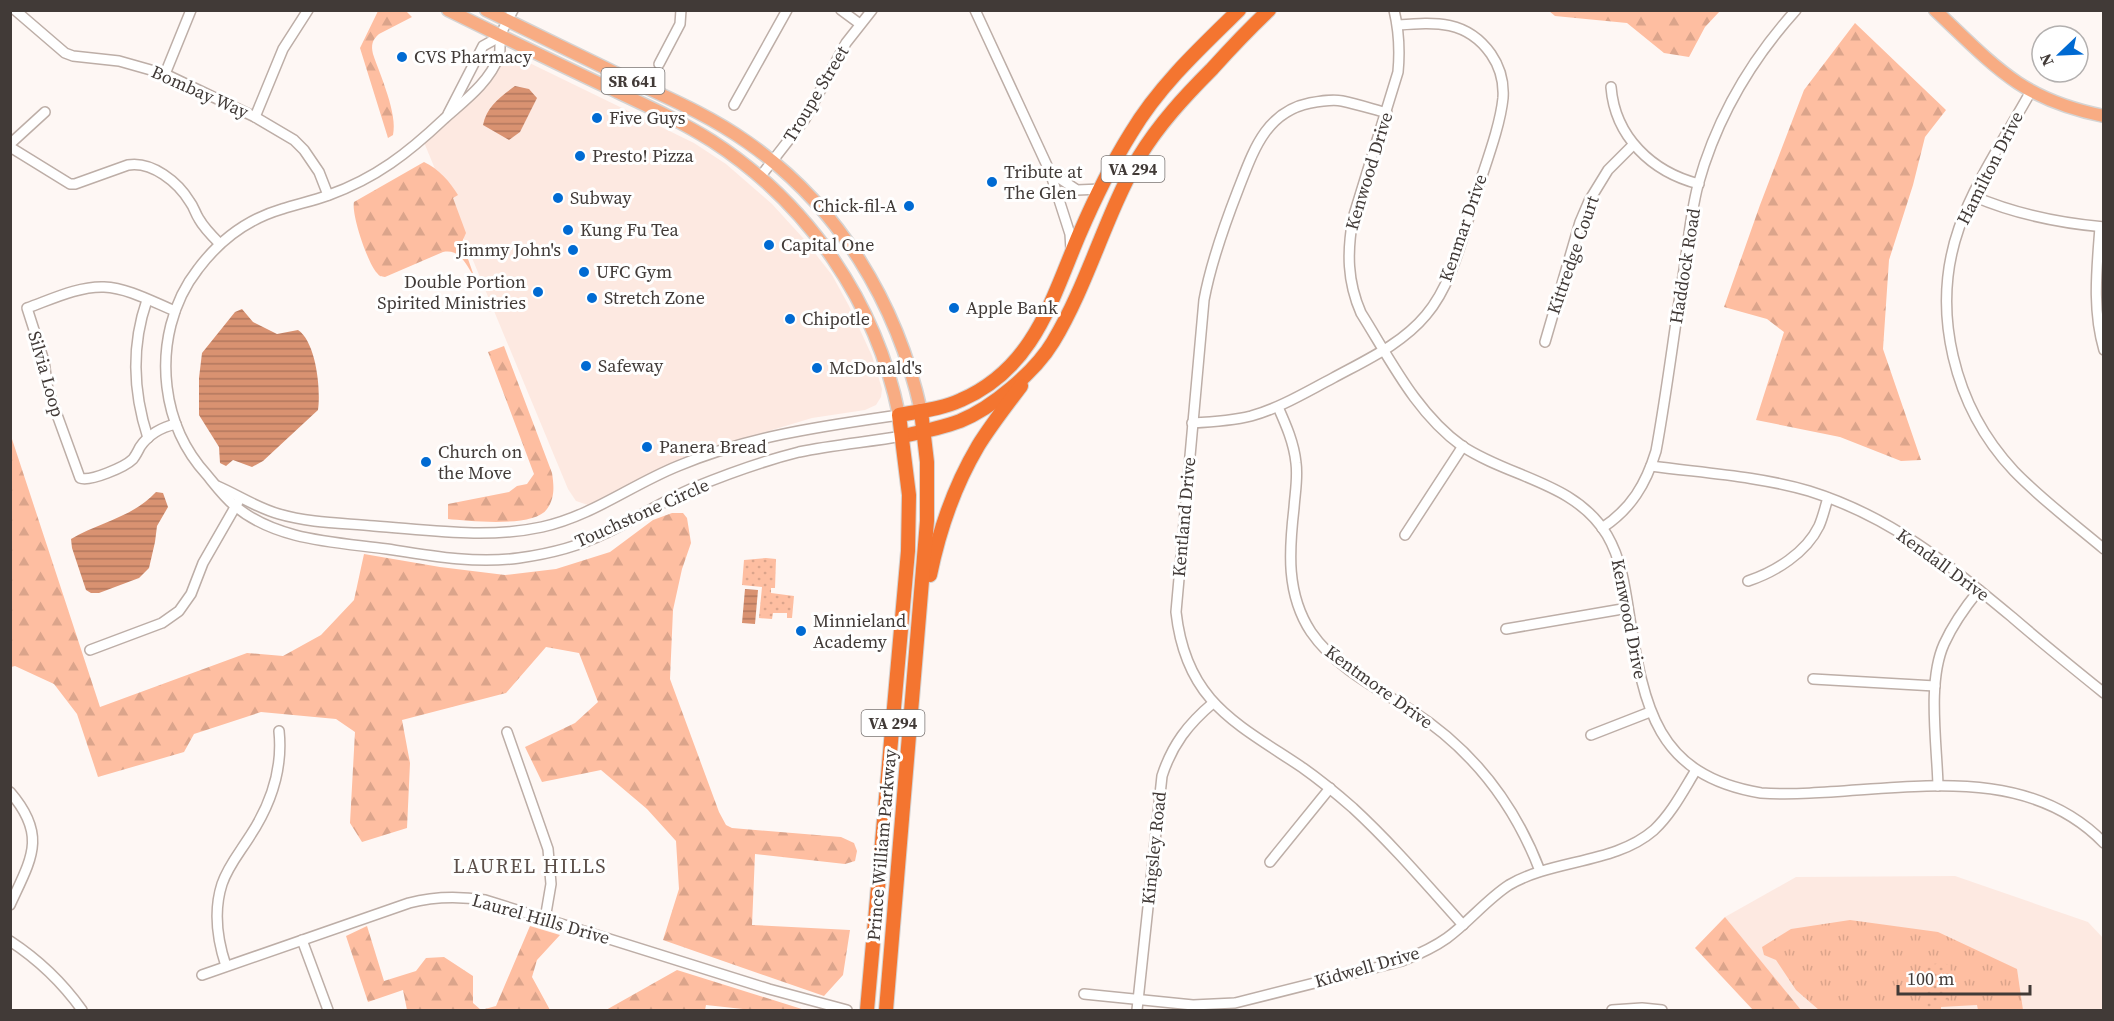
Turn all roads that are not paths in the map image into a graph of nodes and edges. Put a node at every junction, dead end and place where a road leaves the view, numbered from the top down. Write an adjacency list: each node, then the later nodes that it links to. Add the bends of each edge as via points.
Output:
1 (15, 10): 21 (street, Bombay Way, via 73,56)
2 (191, 10): 21 (street)
3 (308, 10): 28 (street, via 283,49)
4 (448, 10): 19 (main road, SR 641)
5 (486, 10): 16 (main road, SR 641)
6 (681, 10): 20 (street, via 680,24)
7 (787, 10): 24 (street)
8 (841, 10): 17 (street)
9 (872, 10): 17 (street, Troupe Street)
10 (975, 10): 33 (street)
11 (1239, 10): 36 (highway, VA 294, via 1173,76 1147,109)
12 (1269, 10): 47 (highway, VA 294, via 1192,89 1146,146 1060,328)
13 (1394, 10): 18 (street, Kenwood Drive)
14 (1796, 10): 35 (street, Haddock Road, via 1767,46 1732,102)
15 (1935, 10): 23 (main road, via 2002,71)
16 (511, 16): 19 (street); 32 (main road, SR 641, via 696,111)
17 (860, 24): 32 (street, Troupe Street, via 805,119)
18 (1398, 25): 26 (street, Kenwood Drive, via 1398,72); 45 (street, Kenmar Drive, via 1440,24 1467,31 1486,46 1498,67 1503,97 1453,267 1427,315)
19 (501, 36): 29 (street, Touchstone Circle, via 483,46); 29 (street, Touchstone Circle, via 500,54 493,66 471,96); 34 (main road, SR 641, via 686,126)
20 (659, 64)
21 (165, 74): 28 (street, Bombay Way)
22 (1611, 87): 30 (street, via 1617,118)
23 (2031, 91): 27 (main road, via 2065,106); 38 (street, Hamilton Drive)
24 (734, 105)
25 (45, 112): 31 (street)
26 (1387, 113): 45 (street, Kenwood Drive, via 1353,218 1348,255 1356,301); 51 (street, Kentland Drive, via 1341,101 1319,101 1283,114 1258,141 1207,280)
27 (2103, 116)
28 (255, 117): 37 (street, Bombay Way, via 304,150 320,172)
29 (446, 118): 37 (street, Touchstone Circle, via 388,166)
30 (1633, 145): 35 (street, via 1670,174); 44 (street, Kittredge Court, via 1608,170 1588,201)
31 (10, 146): 40 (street, via 70,184 128,165 150,168 183,192)
32 (773, 162): 34 (street, Troupe Street); 49 (main road, SR 641, via 826,214 864,265 892,318)
33 (1050, 172): 36 (street, via 1077,190); 41 (street, via 1070,234)
34 (760, 177): 50 (main road, SR 641, via 812,230 851,286 878,340)
35 (1699, 184): 57 (street, Haddock Road)
36 (1101, 189): 41 (highway, VA 294)
37 (328, 195): 40 (street, Touchstone Circle, via 262,216)
38 (1973, 196): 39 (street, via 2043,219); 64 (street, Hamilton Drive, via 1958,229 1947,296 1953,357 1966,395 1987,436 2013,469)
39 (2102, 227): 46 (street, via 2096,299)
40 (220, 244): 43 (street, Touchstone Circle, via 197,270)
41 (1071, 255): 49 (highway, VA 294, via 1047,314 1011,365 966,398)
42 (147, 300): 43 (street, Silvia Loop); 55 (street, via 135,368); 55 (street, Silvia Loop, via 116,288 94,287 27,308 44,361 48,390 80,478 87,480 127,464)
43 (175, 311): 52 (street, Touchstone Circle, via 166,372)
44 (1545, 342)
45 (1384, 350): 48 (street, Kenmar Drive); 56 (street, Kenwood Drive, via 1425,411)
46 (2103, 350)
47 (1042, 357): 53 (highway, via 1013,386 979,411); 68 (highway, VA 294, via 981,441 957,491 932,566)
48 (1278, 407): 51 (street, Kenmar Drive, via 1231,420); 85 (street, Kentmore Drive, via 1296,462 1290,544 1292,582 1310,630 1344,666 1436,728 1478,765 1508,804)
49 (921, 411): 50 (highway, VA 294); 53 (highway, Prince William Parkway)
50 (899, 415): 54 (highway, Prince William Parkway / VA 294); 59 (street, Touchstone Circle, via 780,434 709,453 577,517 521,531 476,534 302,520 276,514)
51 (1192, 423): 74 (street, Kentland Drive, via 1176,612 1188,663)
52 (176, 424): 55 (street, Silvia Loop); 58 (street, Touchstone Circle, via 193,458)
53 (924, 432): 54 (highway); 68 (highway, Prince William Parkway, via 928,495)
54 (903, 436): 61 (street, Touchstone Circle, via 767,461 664,501 583,543 544,554 499,560 452,559 303,537 262,523); 98 (highway, Prince William Parkway / VA 294, via 909,495 908,551)
55 (148, 438)
56 (1463, 446): 62 (street, Kenwood Drive, via 1562,493); 63 (street)
57 (1651, 466): 60 (street, Kendall Drive, via 1771,482); 62 (street, Haddock Road, via 1635,498)
58 (215, 485): 59 (street, Touchstone Circle); 61 (street, Touchstone Circle)
59 (240, 497): 61 (street)
60 (1828, 498): 65 (street, via 1818,527 1796,554 1769,573); 66 (street, Kendall Drive, via 1906,535)
61 (235, 506): 70 (street, via 179,611 162,623)
62 (1602, 528): 67 (street, Kenwood Drive, via 1620,564)
63 (1405, 535)
64 (2103, 549)
65 (1748, 581)
66 (1979, 590): 72 (street, via 1944,644); 73 (street, Kendall Drive)
67 (1628, 608): 69 (street); 75 (street, Kenwood Drive, via 1637,666)
68 (919, 627): 99 (highway, Prince William Parkway / VA 294)
69 (1506, 629)
70 (90, 650)
71 (1813, 679): 72 (street)
72 (1935, 686): 80 (street)
73 (2103, 693)
74 (1213, 703): 81 (street, Kentland Drive, via 1238,726); 94 (street, Kingsley Road, via 1181,736 1162,776)
75 (1650, 712): 78 (street); 79 (street, Kenwood Drive, via 1666,741)
76 (279, 731): 91 (street, via 280,763 269,800 221,886 218,933)
77 (507, 732): 87 (street, via 548,849 551,884)
78 (1591, 735)
79 (1696, 770): 80 (street, Kenwood Drive, via 1724,784 1761,793); 85 (street, Kidwell Drive, via 1665,818 1644,836 1613,852)
80 (1938, 786): 83 (street, Kenwood Drive, via 1989,788 2031,798 2068,815)
81 (1330, 788): 84 (street); 88 (street, Kentland Drive)
82 (10, 792): 86 (street, via 24,811 34,841 31,859)
83 (2103, 843)
84 (1270, 862)
85 (1540, 871): 88 (street, Kidwell Drive, via 1508,886)
86 (10, 905)
87 (545, 919): 89 (street, Laurel Hills Drive, via 485,900 438,897 409,903); 97 (street, Laurel Hills Drive)
88 (1463, 925): 94 (street, Kidwell Drive, via 1437,945 1402,961 1243,1001 1192,1005)
89 (302, 940): 91 (street, Laurel Hills Drive); 96 (street)
90 (10, 941): 95 (street, via 56,978)
91 (226, 966): 92 (street, Laurel Hills Drive)
92 (202, 975)
93 (1084, 994): 94 (street, Kidwell Drive)
94 (1138, 998): 100 (street, Kingsley Road)
95 (82, 1011)
96 (328, 1011)
97 (847, 1011)
98 (867, 1011)
99 (886, 1011)
100 (1137, 1011)
101 (1612, 1011): 102 (street)
102 (1662, 1011)

